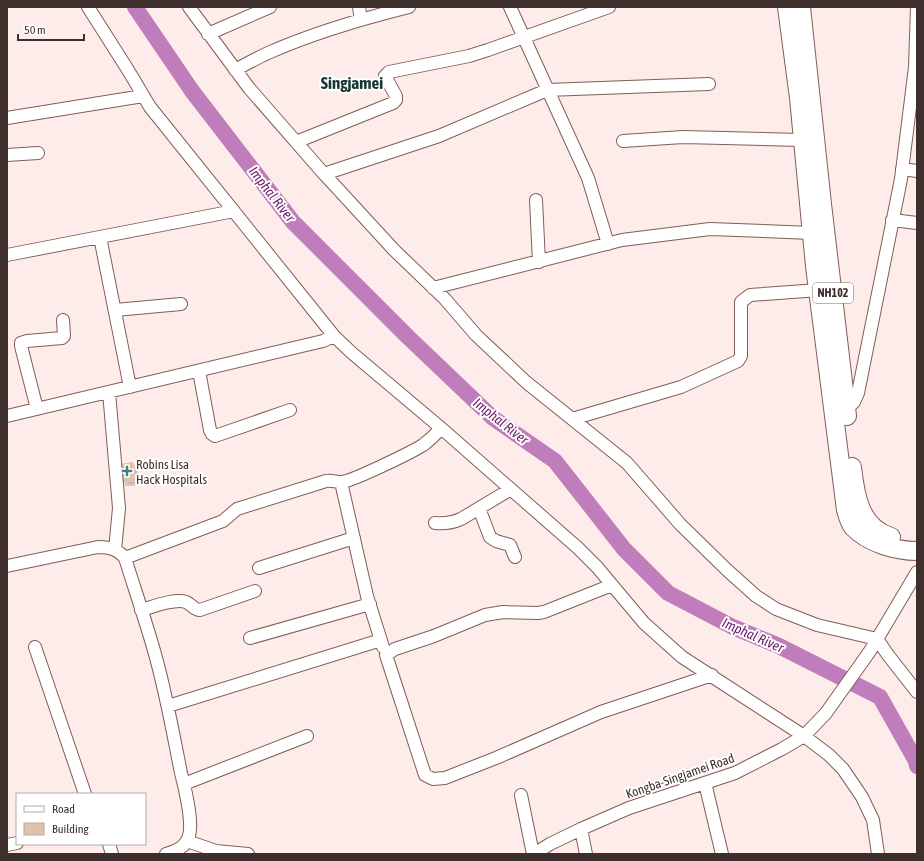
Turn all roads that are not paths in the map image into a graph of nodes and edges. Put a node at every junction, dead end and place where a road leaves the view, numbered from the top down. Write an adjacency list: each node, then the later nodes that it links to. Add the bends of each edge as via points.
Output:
1 (88, 7): 19 (street)
2 (189, 7): 14 (street)
3 (270, 7): 12 (street)
4 (359, 7): 13 (street)
5 (409, 7): 13 (street)
6 (510, 7): 15 (street)
7 (609, 7): 11 (street)
8 (787, 7): 22 (highway, NH102)
9 (801, 7): 50 (highway, NH102)
10 (917, 7): 20 (street)
11 (597, 9): 15 (street)
12 (257, 10): 14 (street)
13 (361, 20): 16 (street, via 267,53)
14 (208, 34): 16 (street)
15 (524, 37): 18 (street); 24 (street, via 469,56 389,72 385,76 396,96 393,103)
16 (235, 70): 24 (street)
17 (709, 84): 18 (street)
18 (547, 90): 29 (street, via 439,136); 36 (street, via 588,178)
19 (143, 96): 21 (street); 31 (street)
20 (913, 116): 27 (street)
21 (7, 118)
22 (802, 140): 23 (street, via 683,137); 34 (highway, NH102)
23 (623, 141)
24 (296, 142): 29 (street)
25 (38, 153): 26 (street)
26 (7, 155)
27 (902, 169): 28 (street); 32 (street)
28 (917, 171)
29 (324, 174): 39 (street)
30 (536, 200): 38 (street)
31 (234, 211): 35 (street); 44 (street)
32 (892, 220): 33 (street); 50 (street, via 858,393 854,402)
33 (917, 223)
34 (812, 233): 36 (street, via 698,229); 40 (highway, NH102)
35 (100, 237): 37 (street); 42 (street)
36 (608, 244): 38 (street)
37 (7, 255)
38 (539, 262): 39 (street)
39 (433, 288): 52 (street, via 476,336 526,382)
40 (819, 290): 50 (highway, NH102); 52 (street, via 750,295 742,302 741,356 738,360 681,387)
41 (181, 304): 42 (street)
42 (115, 310): 46 (street)
43 (63, 320): 48 (street, via 62,338 27,340 21,343)
44 (334, 336): 45 (street, via 323,341); 53 (street)
45 (199, 371): 46 (street); 49 (street, via 210,430 215,436)
46 (130, 387): 47 (street)
47 (109, 392): 48 (street); 60 (street, via 119,508)
48 (37, 409): 51 (street)
49 (290, 410)
50 (841, 413): 59 (highway, NH102, via 858,503 864,517 884,535); 61 (highway, NH102, via 843,494 849,520 853,527 871,539 899,549)
51 (7, 416)
52 (572, 419): 72 (street, via 627,463 680,524 756,596 776,609 817,625)
53 (441, 428): 54 (street, via 413,451 354,479); 55 (street)
54 (341, 482): 58 (street); 63 (street, via 326,481 237,509 223,521)
55 (510, 489): 56 (street); 67 (street, via 578,548)
56 (479, 508): 57 (street, via 453,523); 62 (street, via 490,537 510,545)
57 (435, 523)
58 (354, 538): 65 (street); 69 (street)
59 (917, 540)
60 (115, 550): 63 (street); 64 (street, via 107,547 91,548)
61 (917, 551)
62 (515, 557)
63 (125, 558): 70 (street)
64 (7, 566)
65 (259, 568)
66 (917, 572): 72 (street, Kongba-Singjamei Road)
67 (612, 585): 75 (street, via 544,612 502,612 485,615 434,636 394,648); 76 (street, via 644,623 682,657)
68 (254, 591): 70 (street, via 200,610 178,601)
69 (370, 604): 71 (street); 73 (street)
70 (141, 610): 78 (street)
71 (250, 638)
72 (877, 639): 77 (street); 80 (street, Kongba-Singjamei Road, via 826,713)
73 (381, 640): 75 (street); 78 (street)
74 (35, 647): 83 (street)
75 (386, 655): 76 (street, via 423,771 428,778 433,779 445,778 496,758 601,712)
76 (712, 675): 80 (street)
77 (917, 692)
78 (168, 706): 82 (street)
79 (307, 736): 82 (street)
80 (804, 736): 81 (street, Kongba-Singjamei Road, via 735,772); 92 (street, via 843,769 862,797 873,820)
81 (706, 783): 85 (street, Kongba-Singjamei Road, via 630,808); 91 (street)
82 (184, 784): 86 (street, via 190,827)
83 (86, 793)
84 (521, 795): 89 (street)
85 (581, 830): 89 (street, Kongba-Singjamei Road); 90 (street)
86 (187, 842): 87 (street); 88 (street, via 208,849)
87 (166, 854)
88 (248, 854)
89 (534, 854)
90 (586, 854)
91 (722, 854)
92 (878, 854)

